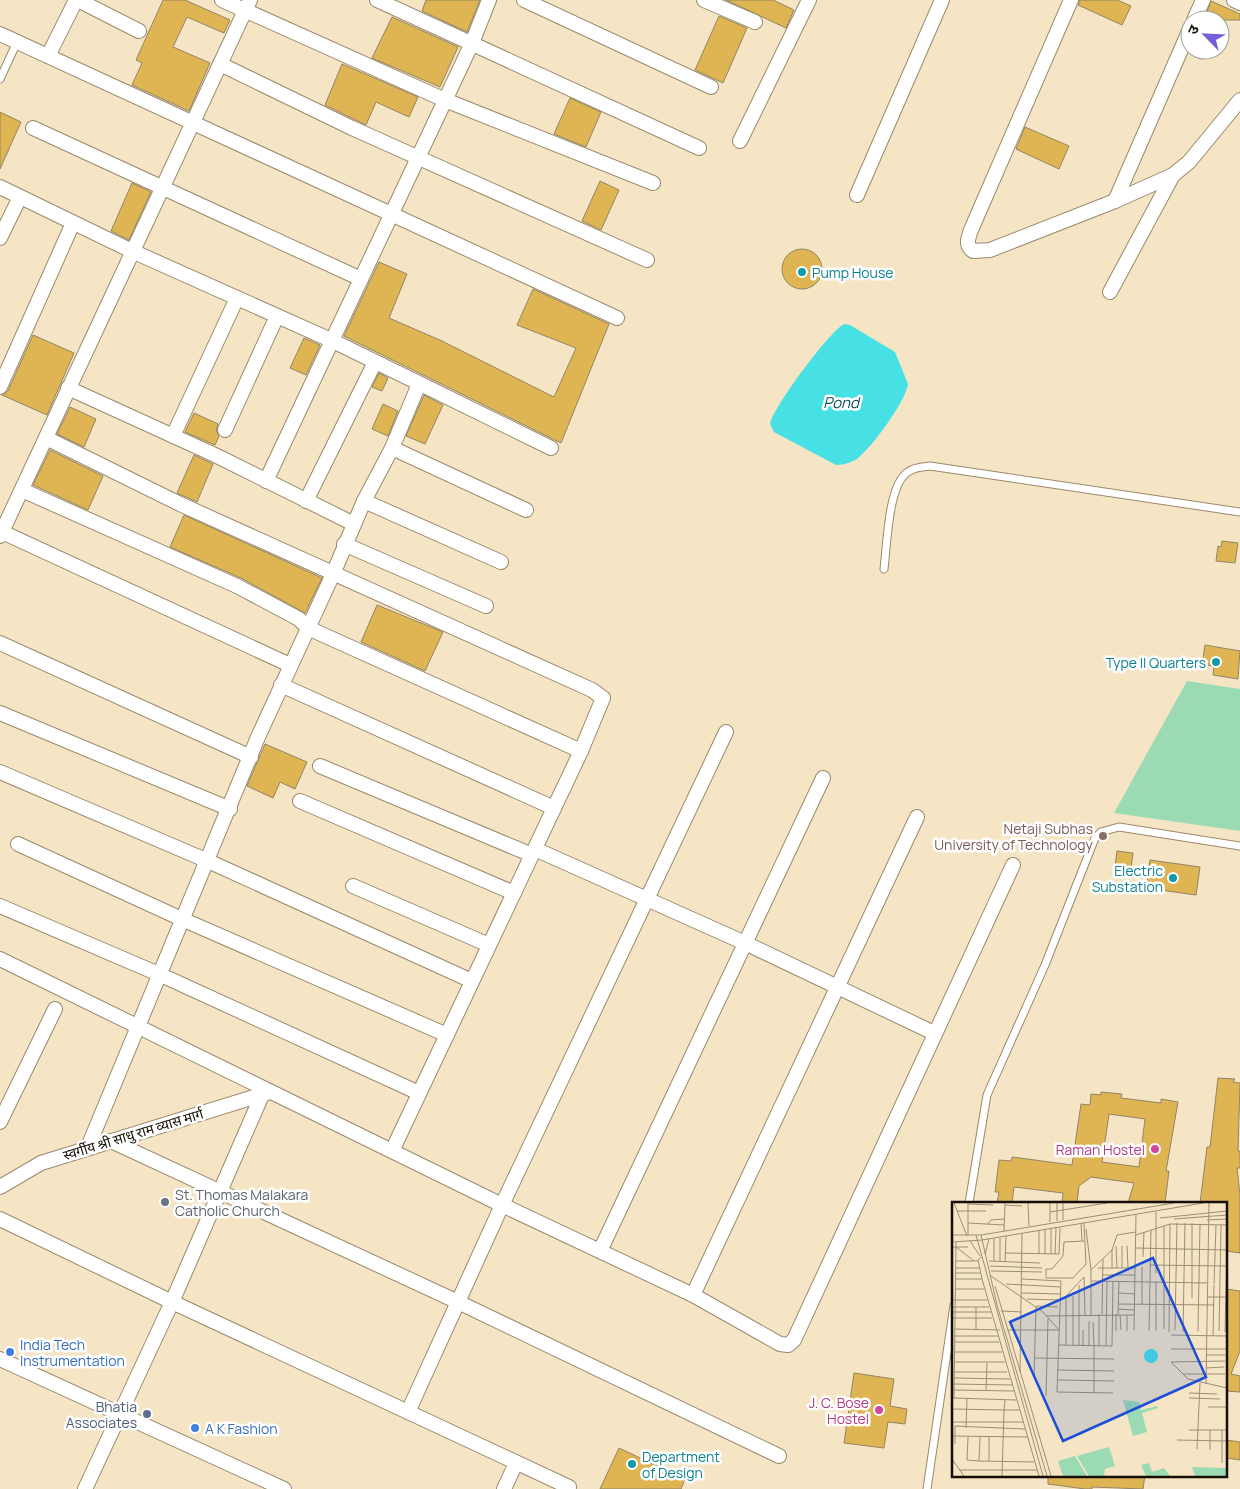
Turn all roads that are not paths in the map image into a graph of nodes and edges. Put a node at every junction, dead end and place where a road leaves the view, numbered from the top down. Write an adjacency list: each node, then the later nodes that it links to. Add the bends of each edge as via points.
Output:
1 (77, 0): 14 (street); 19 (street)
2 (222, 0): 12 (street)
3 (377, 0): 17 (street)
4 (489, 0): 17 (street)
5 (524, 0): 22 (street)
6 (704, 0): 13 (street)
7 (809, 0): 27 (street)
8 (942, 0): 34 (street)
9 (1072, 0): 36 (street, via 971,230 968,247 973,252 990,250)
10 (1234, 0): 11 (street)
11 (1240, 2)
12 (248, 5): 20 (street); 23 (street)
13 (755, 22)
14 (139, 31)
15 (0, 34): 16 (street)
16 (17, 42): 19 (street); 21 (lane)
17 (472, 43): 23 (street); 28 (street)
18 (1180, 52): 36 (street)
19 (48, 56): 25 (street)
20 (220, 64): 25 (street); 29 (street)
21 (0, 79)
22 (711, 86)
23 (445, 100): 29 (street); 31 (street)
24 (1240, 100): 30 (street, via 1189,162)
25 (192, 124): 33 (street); 37 (street)
26 (33, 128): 33 (street)
27 (740, 141)
28 (699, 148)
29 (418, 157): 37 (street); 41 (street)
30 (1173, 175): 36 (street); 43 (street)
31 (653, 184)
32 (0, 187): 35 (street)
33 (162, 187): 40 (street); 42 (street)
34 (857, 195)
35 (20, 197): 38 (street); 39 (street)
36 (1115, 201)
37 (391, 213): 42 (street); 46 (street)
38 (73, 223): 40 (street); 50 (street)
39 (0, 238)
40 (132, 251): 44 (street); 51 (street)
41 (647, 260)
42 (361, 279): 47 (street)
43 (1110, 292)
44 (237, 298): 45 (street); 53 (street)
45 (277, 316): 47 (street); 52 (street)
46 (617, 318)
47 (333, 341): 48 (street); 57 (street)
48 (375, 362): 49 (street); 59 (street)
49 (419, 384): 55 (street); 56 (street)
50 (0, 387)
51 (68, 388): 53 (street); 54 (street)
52 (225, 430)
53 (173, 436): 57 (street)
54 (46, 438): 58 (street); 68 (street)
55 (392, 448): 60 (street); 61 (street)
56 (551, 448)
57 (266, 481): 59 (street)
58 (22, 490): 64 (street); 70 (street, via 237,586 299,619)
59 (306, 501): 63 (street)
60 (364, 502): 63 (street); 66 (street)
61 (526, 510)
62 (1240, 512): 67 (lane, via 930,466 917,468 907,472 894,493)
63 (354, 524): 65 (street)
64 (1, 533): 72 (street)
65 (344, 544): 68 (street); 69 (street)
66 (501, 562)
67 (884, 569)
68 (334, 574): 70 (street); 76 (street, via 599,694 603,698 602,703)
69 (486, 606)
70 (308, 628): 72 (street); 76 (street)
71 (0, 643): 77 (street)
72 (290, 665): 73 (street)
73 (281, 686): 77 (street); 82 (street)
74 (0, 713): 83 (street)
75 (726, 732): 92 (street)
76 (581, 751): 82 (street)
77 (251, 757): 83 (street)
78 (320, 766): 87 (street)
79 (0, 772): 88 (street)
80 (823, 778): 95 (street)
81 (300, 801): 91 (street)
82 (554, 808): 87 (street)
83 (230, 809): 88 (street)
84 (917, 816): 100 (street)
85 (18, 844): 94 (street)
86 (1240, 846): 113 (lane, via 1119,827 1101,832 1095,838 1045,965 987,1095)
87 (533, 852): 91 (street); 92 (street)
88 (208, 861): 94 (street); 99 (street)
89 (1013, 865): 103 (street)
90 (353, 886): 96 (street)
91 (514, 893): 96 (street)
92 (645, 900): 95 (street); 114 (street)
93 (0, 906): 98 (street)
94 (184, 920): 98 (street); 104 (street)
95 (745, 943): 100 (street); 116 (street)
96 (489, 945): 99 (street)
97 (0, 959): 102 (street)
98 (161, 975): 102 (street); 106 (street)
99 (472, 981): 104 (street)
100 (837, 987): 103 (street); 117 (street)
101 (55, 1009): 107 (street)
102 (139, 1028): 105 (street); 109 (street)
103 (934, 1032): 117 (street, via 794,1340 788,1345 780,1344)
104 (447, 1035): 106 (street)
105 (266, 1093): 108 (street, स्वर्गीय श्री साधु राम व्यास मार्ग); 110 (street); 112 (street)
106 (419, 1093): 110 (street)
107 (0, 1122)
108 (111, 1141): 109 (street, स्वर्गीय श्री साधु राम व्यास मार्ग); 112 (street)
109 (88, 1147): 111 (street, स्वर्गीय श्री साधु राम व्यास मार्ग, via 41,1163)
110 (392, 1151): 114 (street)
111 (0, 1187)
112 (222, 1192): 118 (street); 119 (street)
113 (969, 1202)
114 (502, 1205): 116 (street); 119 (street)
115 (0, 1219): 118 (street)
116 (600, 1251): 117 (street)
117 (693, 1295)
118 (172, 1302): 122 (street); 123 (street)
119 (458, 1302): 122 (street); 124 (street)
120 (952, 1319): 131 (lane)
121 (0, 1359): 123 (street)
122 (408, 1412): 125 (street)
123 (122, 1413): 126 (street); 128 (street)
124 (779, 1456)
125 (516, 1463): 127 (street); 130 (street)
126 (258, 1484): 129 (street)
127 (569, 1487)
128 (85, 1489)
129 (284, 1489)
130 (504, 1489)
131 (927, 1489)

